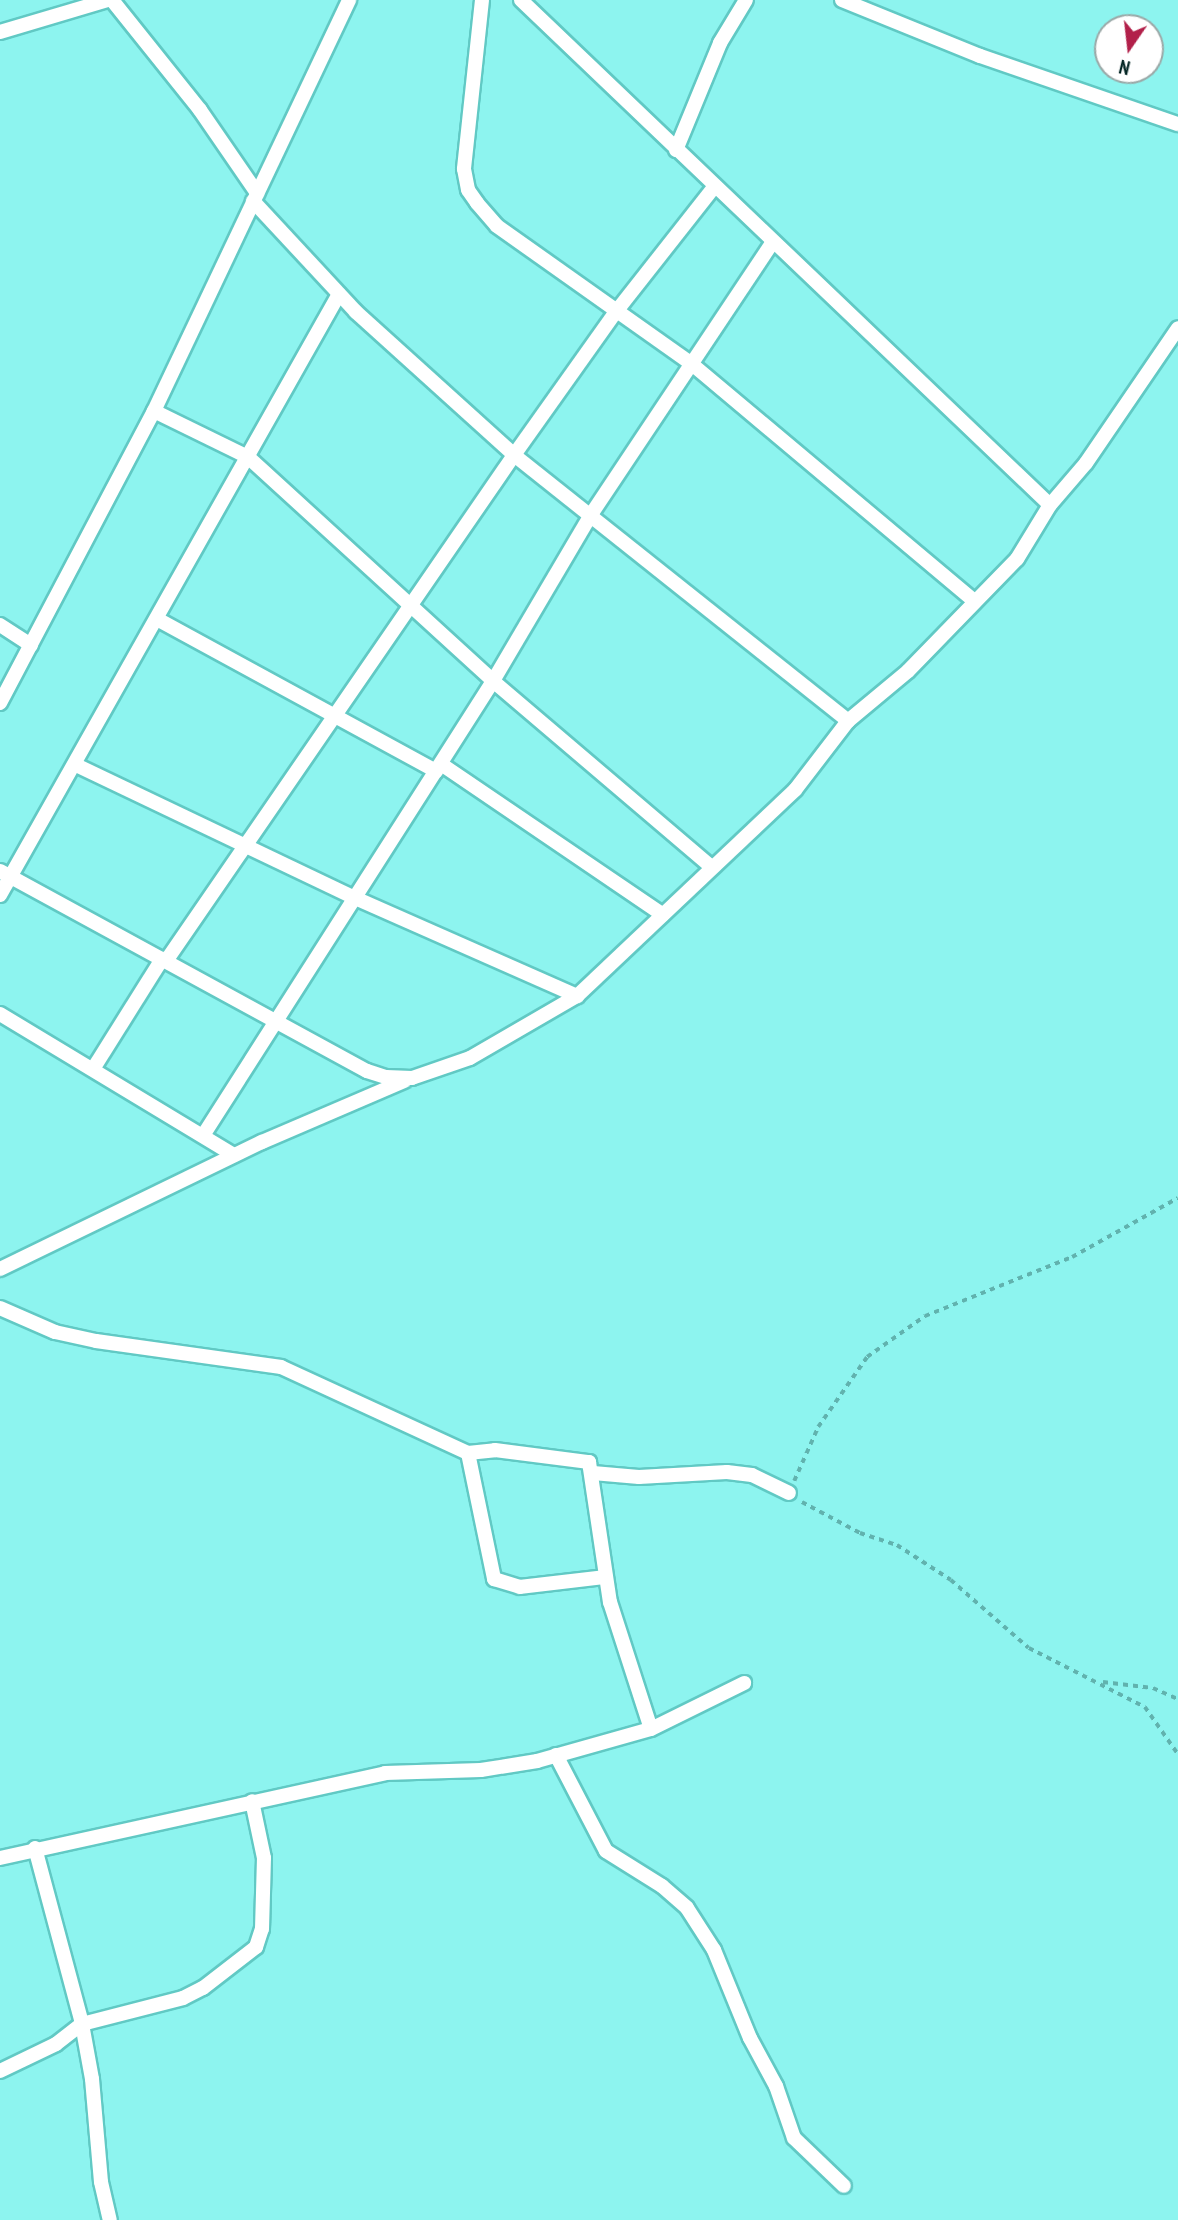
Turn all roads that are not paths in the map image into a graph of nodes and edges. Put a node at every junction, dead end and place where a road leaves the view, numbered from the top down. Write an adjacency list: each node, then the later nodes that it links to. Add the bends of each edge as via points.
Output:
1 (110, 0): 7 (street); 11 (street, via 200,110)
2 (348, 0): 11 (street)
3 (482, 0): 14 (street, via 469,93 464,169 468,190 497,226)
4 (521, 0): 9 (street)
5 (746, 0): 9 (street, via 720,43)
6 (842, 0): 8 (street, via 980,56)
7 (0, 32)
8 (1178, 124)
9 (676, 150): 10 (street)
10 (714, 187): 12 (street); 14 (street)
11 (255, 197): 13 (street); 17 (street)
12 (772, 243): 16 (street); 20 (street)
13 (339, 293): 18 (street); 19 (street)
14 (615, 313): 16 (street); 18 (street)
15 (1178, 328): 20 (street, via 1086,463)
16 (693, 365): 21 (street); 22 (street)
17 (154, 411): 19 (street); 26 (street)
18 (514, 455): 21 (street); 23 (street)
19 (248, 457): 23 (street); 24 (street)
20 (1050, 505): 22 (street, via 1017,559)
21 (592, 513): 27 (street); 30 (street)
22 (974, 601): 30 (street, via 908,671)
23 (413, 607): 27 (street); 29 (street)
24 (157, 619): 29 (street); 31 (street)
25 (0, 625): 26 (street)
26 (31, 645): 28 (street)
27 (493, 681): 32 (street); 34 (street)
28 (0, 703)
29 (336, 714): 32 (street); 33 (street)
30 (848, 721): 34 (street, via 795,790)
31 (76, 765): 33 (street); 35 (street)
32 (438, 767): 37 (street); 38 (street)
33 (244, 842): 37 (street); 39 (street)
34 (710, 866): 38 (street)
35 (5, 874): 36 (street); 39 (street)
36 (0, 895)
37 (355, 898): 40 (street); 42 (street)
38 (663, 915): 40 (street)
39 (164, 960): 42 (street); 43 (street)
40 (577, 996): 44 (street, via 470,1058)
41 (0, 1014): 43 (street)
42 (276, 1020): 44 (street, via 367,1071); 45 (street)
43 (93, 1069): 45 (street)
44 (412, 1078): 46 (street)
45 (204, 1134): 46 (street)
46 (234, 1155): 47 (street)
47 (0, 1269)
48 (0, 1308): 49 (street, via 55,1332 96,1342 281,1367)
49 (468, 1453): 50 (street, via 495,1450 589,1462); 52 (street, via 494,1579 520,1587)
50 (593, 1474): 51 (street, via 639,1477 727,1472 752,1475); 52 (street, via 592,1502)
51 (789, 1493)
52 (605, 1577): 54 (street, via 618,1635)
53 (744, 1683): 54 (street)
54 (651, 1729): 55 (street)
55 (556, 1755): 56 (street, via 481,1770 385,1773); 61 (street, via 606,1851 662,1886 694,1918 714,1950 750,2038 776,2086 794,2138)
56 (252, 1801): 57 (street); 59 (street, via 264,1858 262,1929 256,1947 183,1998)
57 (35, 1848): 58 (street); 59 (street)
58 (0, 1858)
59 (82, 2024): 60 (street, via 56,2044); 62 (street, via 101,2182)
60 (0, 2071)
61 (844, 2186)
62 (110, 2220)

